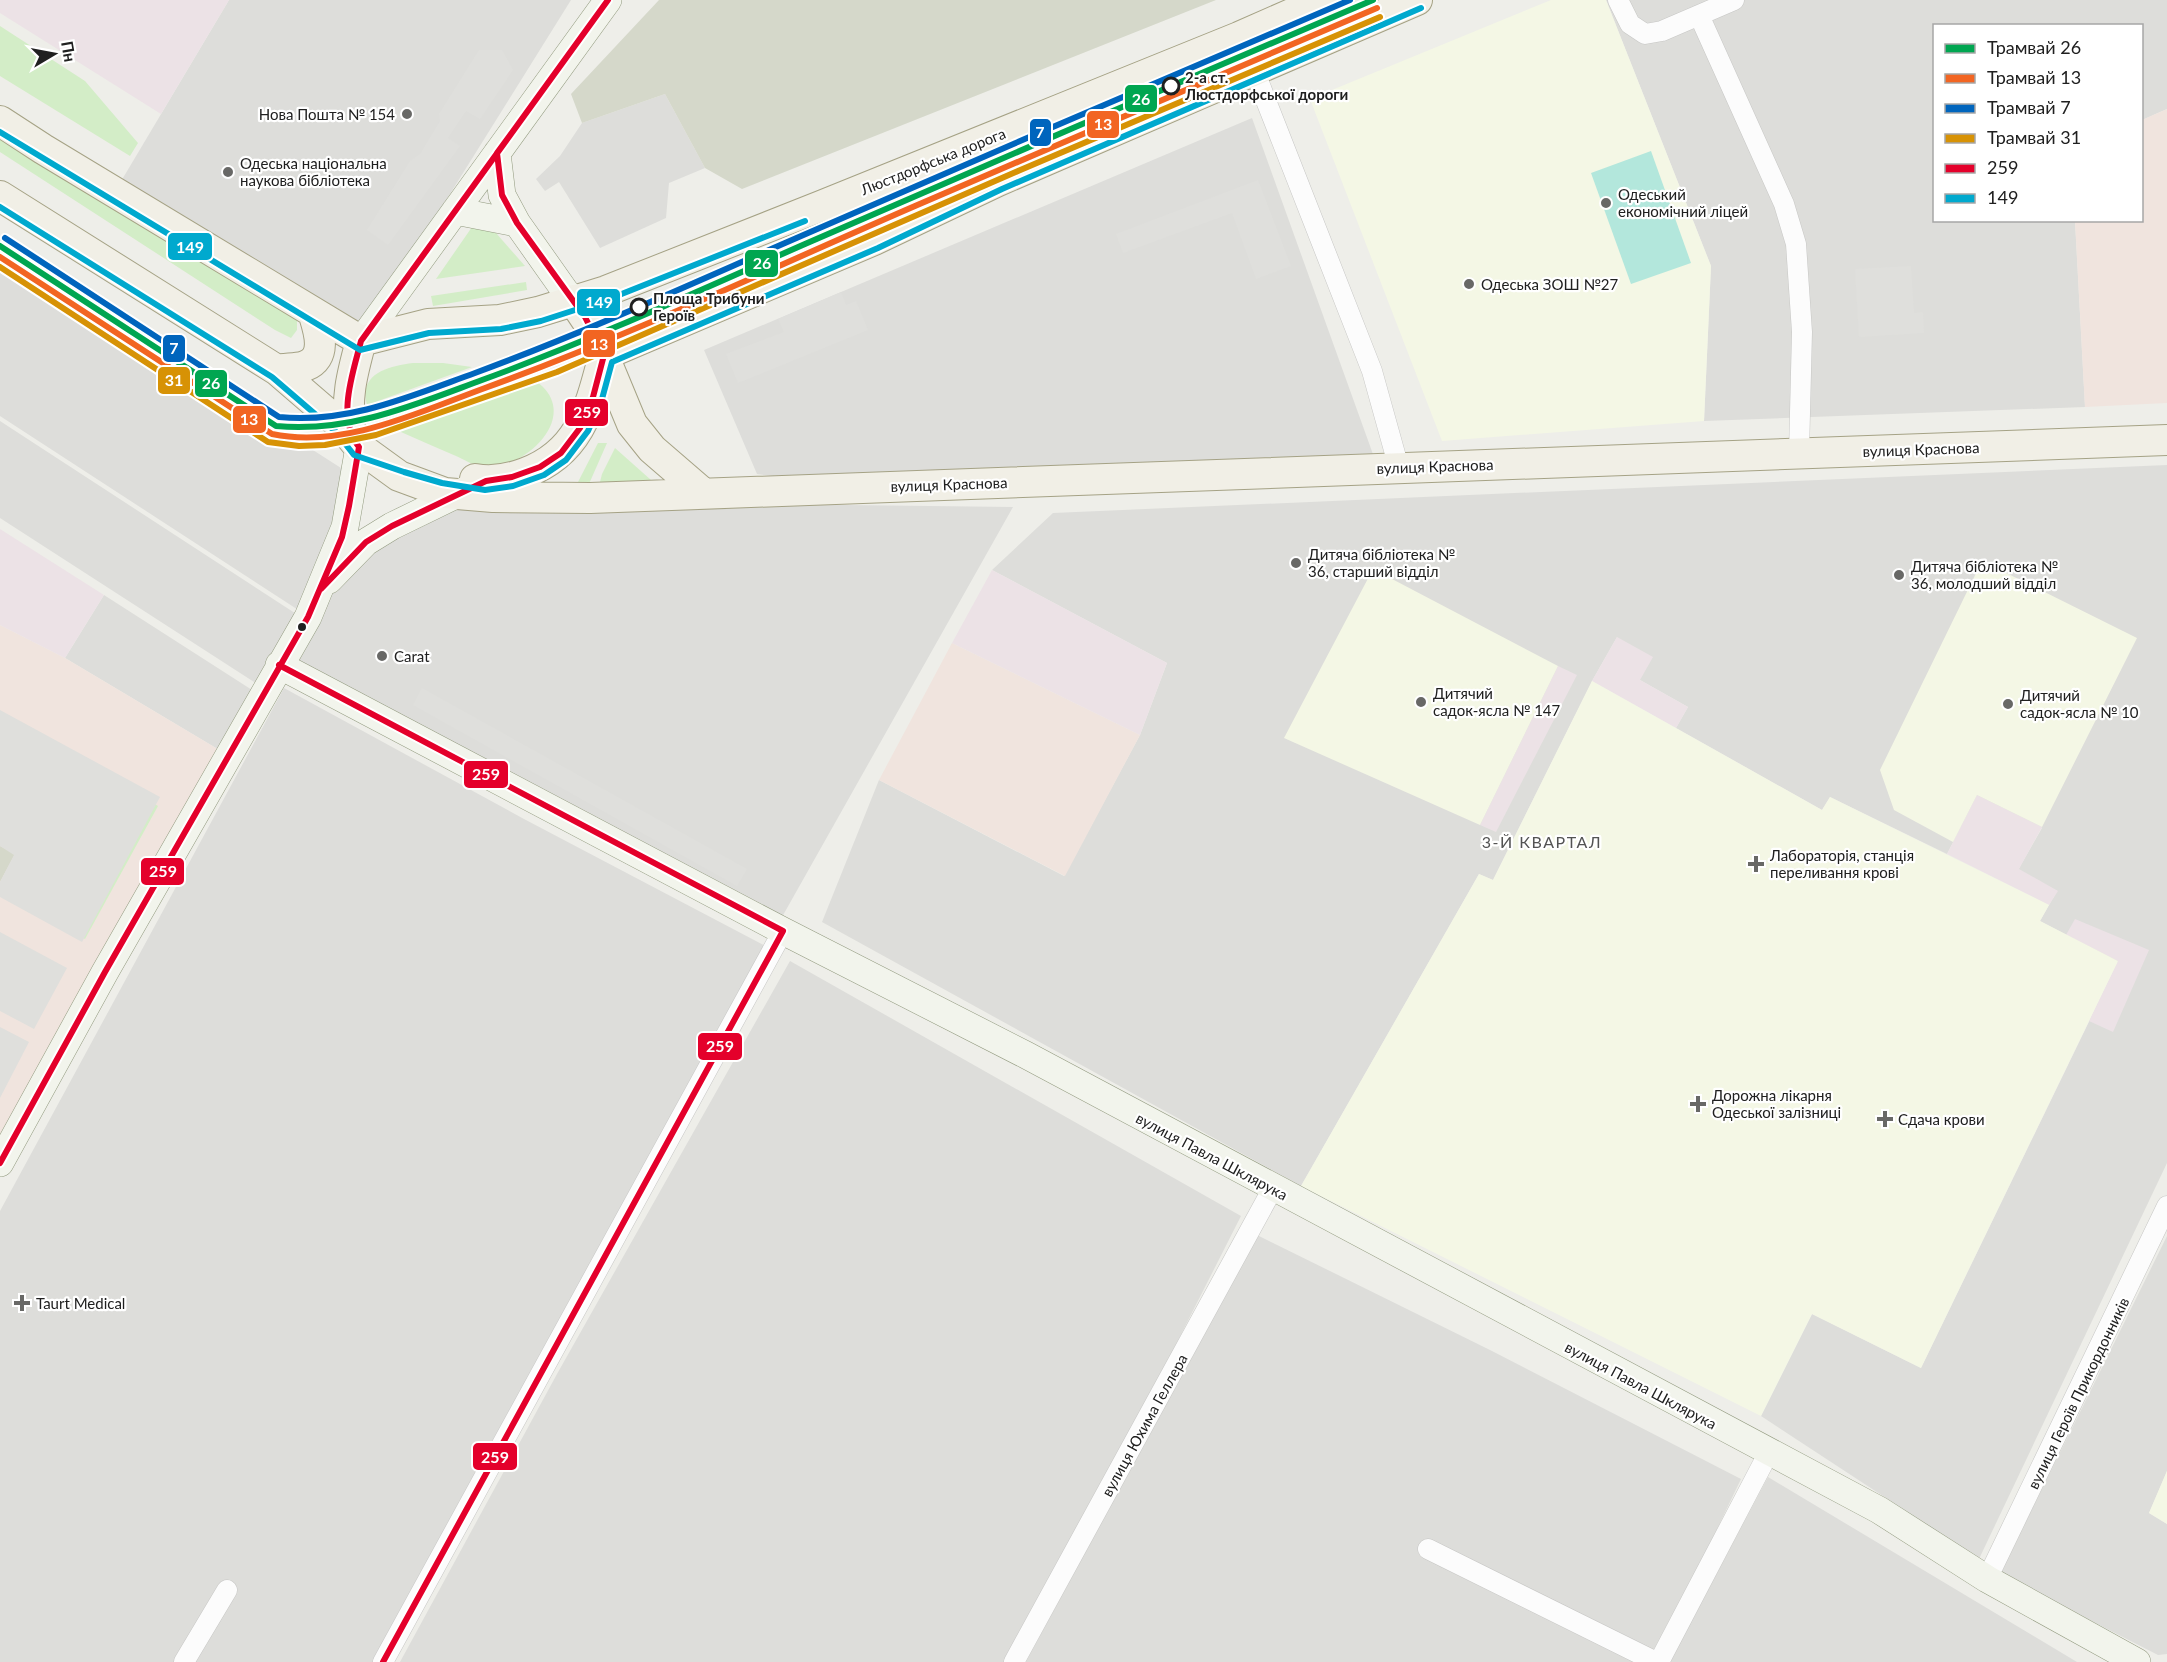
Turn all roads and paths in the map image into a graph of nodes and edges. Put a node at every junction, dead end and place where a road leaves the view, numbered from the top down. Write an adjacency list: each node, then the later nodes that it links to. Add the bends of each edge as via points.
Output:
1 (608, 0): 10 (street)
2 (1323, 0): 7 (main road, Люстдорфська дорога)
3 (1418, 0): 8 (main road)
4 (1618, 0): 6 (street, via 1630,24 1645,34)
5 (1734, 0): 6 (street)
6 (1700, 15): 21 (street, via 1784,204 1796,244 1802,332)
7 (1239, 37): 8 (street); 14 (main road, Люстдорфська дорога, via 606,291)
8 (1254, 70): 17 (main road, via 998,181 874,240); 22 (street, via 1372,370)
9 (0, 121): 15 (main road)
10 (496, 153): 12 (street); 13 (street, via 502,195)
11 (0, 196): 18 (main road)
12 (455, 211): 13 (street); 16 (street)
13 (517, 223): 14 (street)
14 (573, 300): 16 (main road, via 500,320 428,324); 17 (main road)
15 (313, 312): 16 (main road); 18 (main road, via 320,337 316,358 306,366)
16 (361, 341): 19 (main road, via 349,383)
17 (597, 341): 23 (main road, via 588,408 580,428 561,453 522,474); 24 (main road, via 632,424 651,449)
18 (277, 370): 19 (main road)
19 (353, 432): 23 (main road, via 435,471); 25 (main road, via 399,476); 26 (street, via 345,527)
20 (2167, 440): 21 (main road, вулиця Краснова)
21 (1799, 453): 22 (main road, вулиця Краснова)
22 (1399, 468): 24 (main road, вулиця Краснова)
23 (486, 480): 25 (street)
24 (703, 493): 25 (main road, вулиця Краснова, via 559,497)
25 (457, 494): 26 (street, via 366,542)
26 (322, 587): 27 (street)
27 (279, 665): 28 (street, вулиця Павла Шклярука); 29 (street)
28 (783, 931): 30 (street, вулиця Павла Шклярука, via 1026,1055); 37 (street)
29 (0, 1163)
30 (1273, 1188): 32 (street, вулиця Павла Шклярука); 38 (street, вулиця Юхима Геллера)
31 (2167, 1206): 34 (street, вулиця Героїв Прикордонників)
32 (1769, 1452): 34 (street, вулиця Павла Шклярука, via 1879,1510); 39 (street)
33 (1428, 1549): 39 (street)
34 (1987, 1579): 40 (street, вулиця Павла Шклярука)
35 (227, 1590): 36 (street)
36 (184, 1662)
37 (383, 1662)
38 (1014, 1662)
39 (1658, 1662)
40 (2137, 1662)

